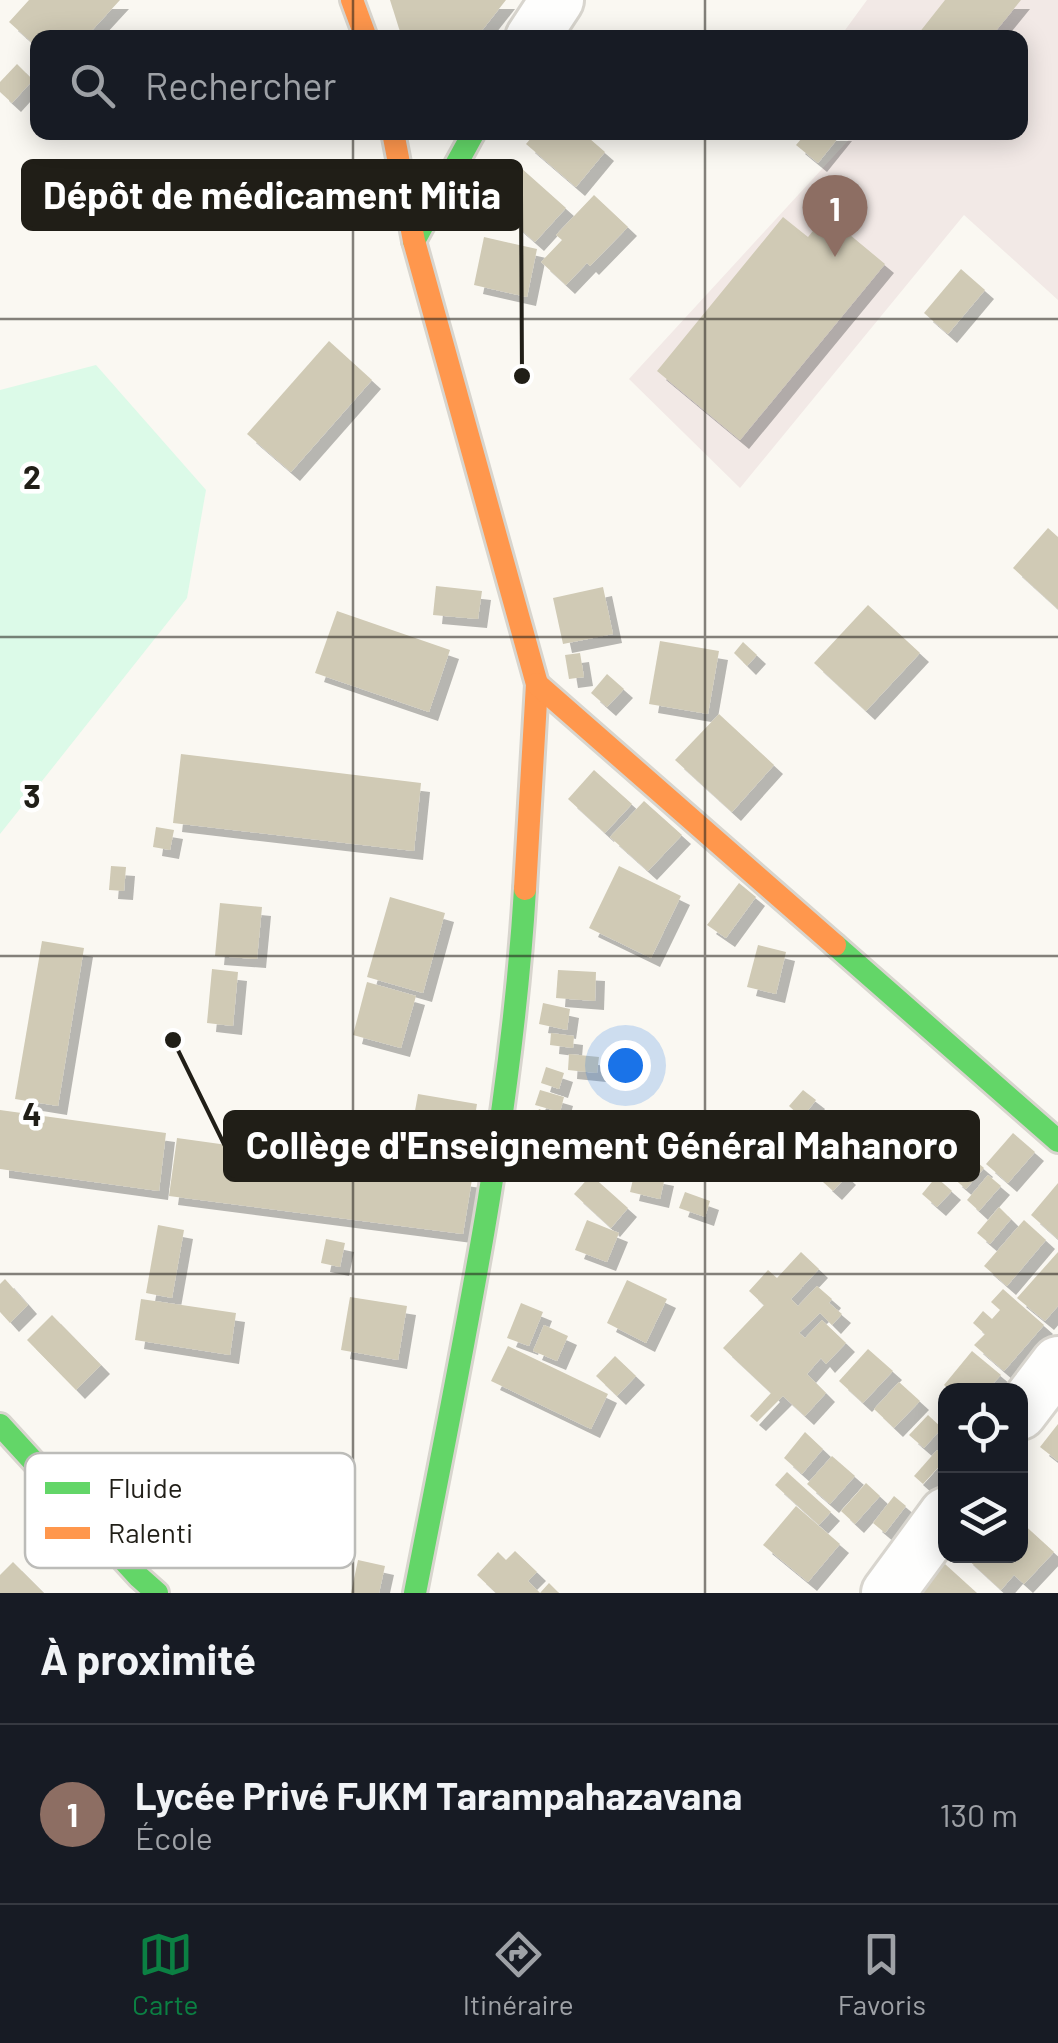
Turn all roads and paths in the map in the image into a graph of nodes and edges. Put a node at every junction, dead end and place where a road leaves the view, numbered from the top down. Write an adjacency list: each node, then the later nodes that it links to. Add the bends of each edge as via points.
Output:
1 (352, 0): 3 (street)
2 (557, 0): 4 (street)
3 (363, 30)
4 (537, 30)
5 (395, 140): 7 (street)
6 (470, 140): 7 (street)
7 (414, 241): 8 (street)
8 (537, 684): 9 (street); 17 (street, via 520,977 479,1261)
9 (1058, 1141)
10 (1058, 1363): 11 (street)
11 (1028, 1402)
12 (0, 1425): 13 (street)
13 (25, 1454)
14 (938, 1525): 18 (street)
15 (122, 1568): 16 (street)
16 (139, 1588)
17 (415, 1593)
18 (888, 1593)

